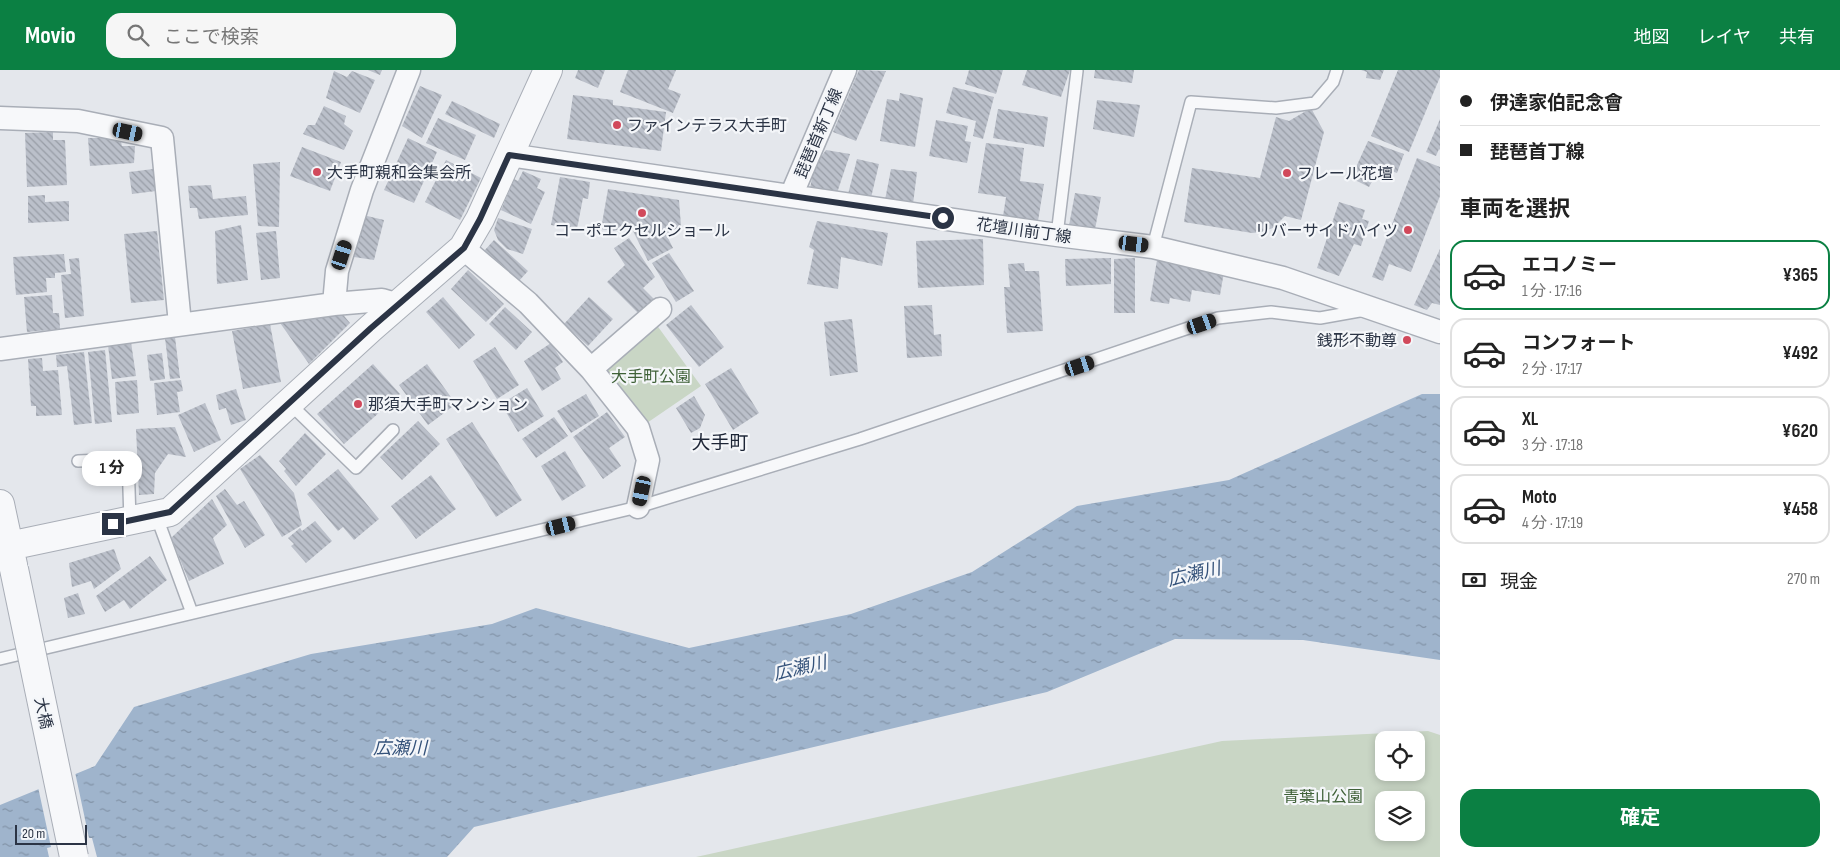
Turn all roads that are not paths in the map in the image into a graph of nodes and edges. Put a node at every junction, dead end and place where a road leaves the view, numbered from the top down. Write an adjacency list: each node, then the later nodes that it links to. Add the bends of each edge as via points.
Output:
1 (409, 70): 12 (street, via 362,190 336,271)
2 (548, 70): 7 (street)
3 (845, 70): 8 (street, 琵琶首新丁線)
4 (1336, 70): 10 (lane, via 1333,82 1315,102 1276,108 1191,102)
5 (1077, 71): 9 (lane)
6 (0, 118): 16 (street, via 78,121 162,138)
7 (509, 155): 8 (street, 花壇川前丁線); 11 (street)
8 (791, 196): 9 (street, 花壇川前丁線)
9 (1057, 235): 10 (street, 花壇川前丁線)
10 (1154, 247): 15 (street, 花壇川前丁線, via 1283,278)
11 (464, 248): 13 (street); 19 (street, via 528,303)
12 (334, 304): 13 (street, via 382,300); 16 (street)
13 (398, 304): 20 (street)
14 (660, 309): 19 (street)
15 (1372, 309): 17 (street, 花壇川前丁線); 24 (lane, via 1320,318 1271,312 1218,318 860,439)
16 (180, 324): 18 (street)
17 (1440, 332)
18 (0, 349)
19 (591, 369): 24 (street, via 638,428 648,460)
20 (289, 403): 21 (lane, via 356,468); 25 (street, via 170,512)
21 (393, 430)
22 (78, 461): 25 (lane, via 128,459)
23 (0, 504): 26 (street, 大橋)
24 (638, 507): 27 (lane)
25 (143, 518): 26 (street); 27 (lane)
26 (11, 558): 29 (street, 大橋, bridge)
27 (192, 614): 28 (lane)
28 (0, 659)
29 (74, 857)

